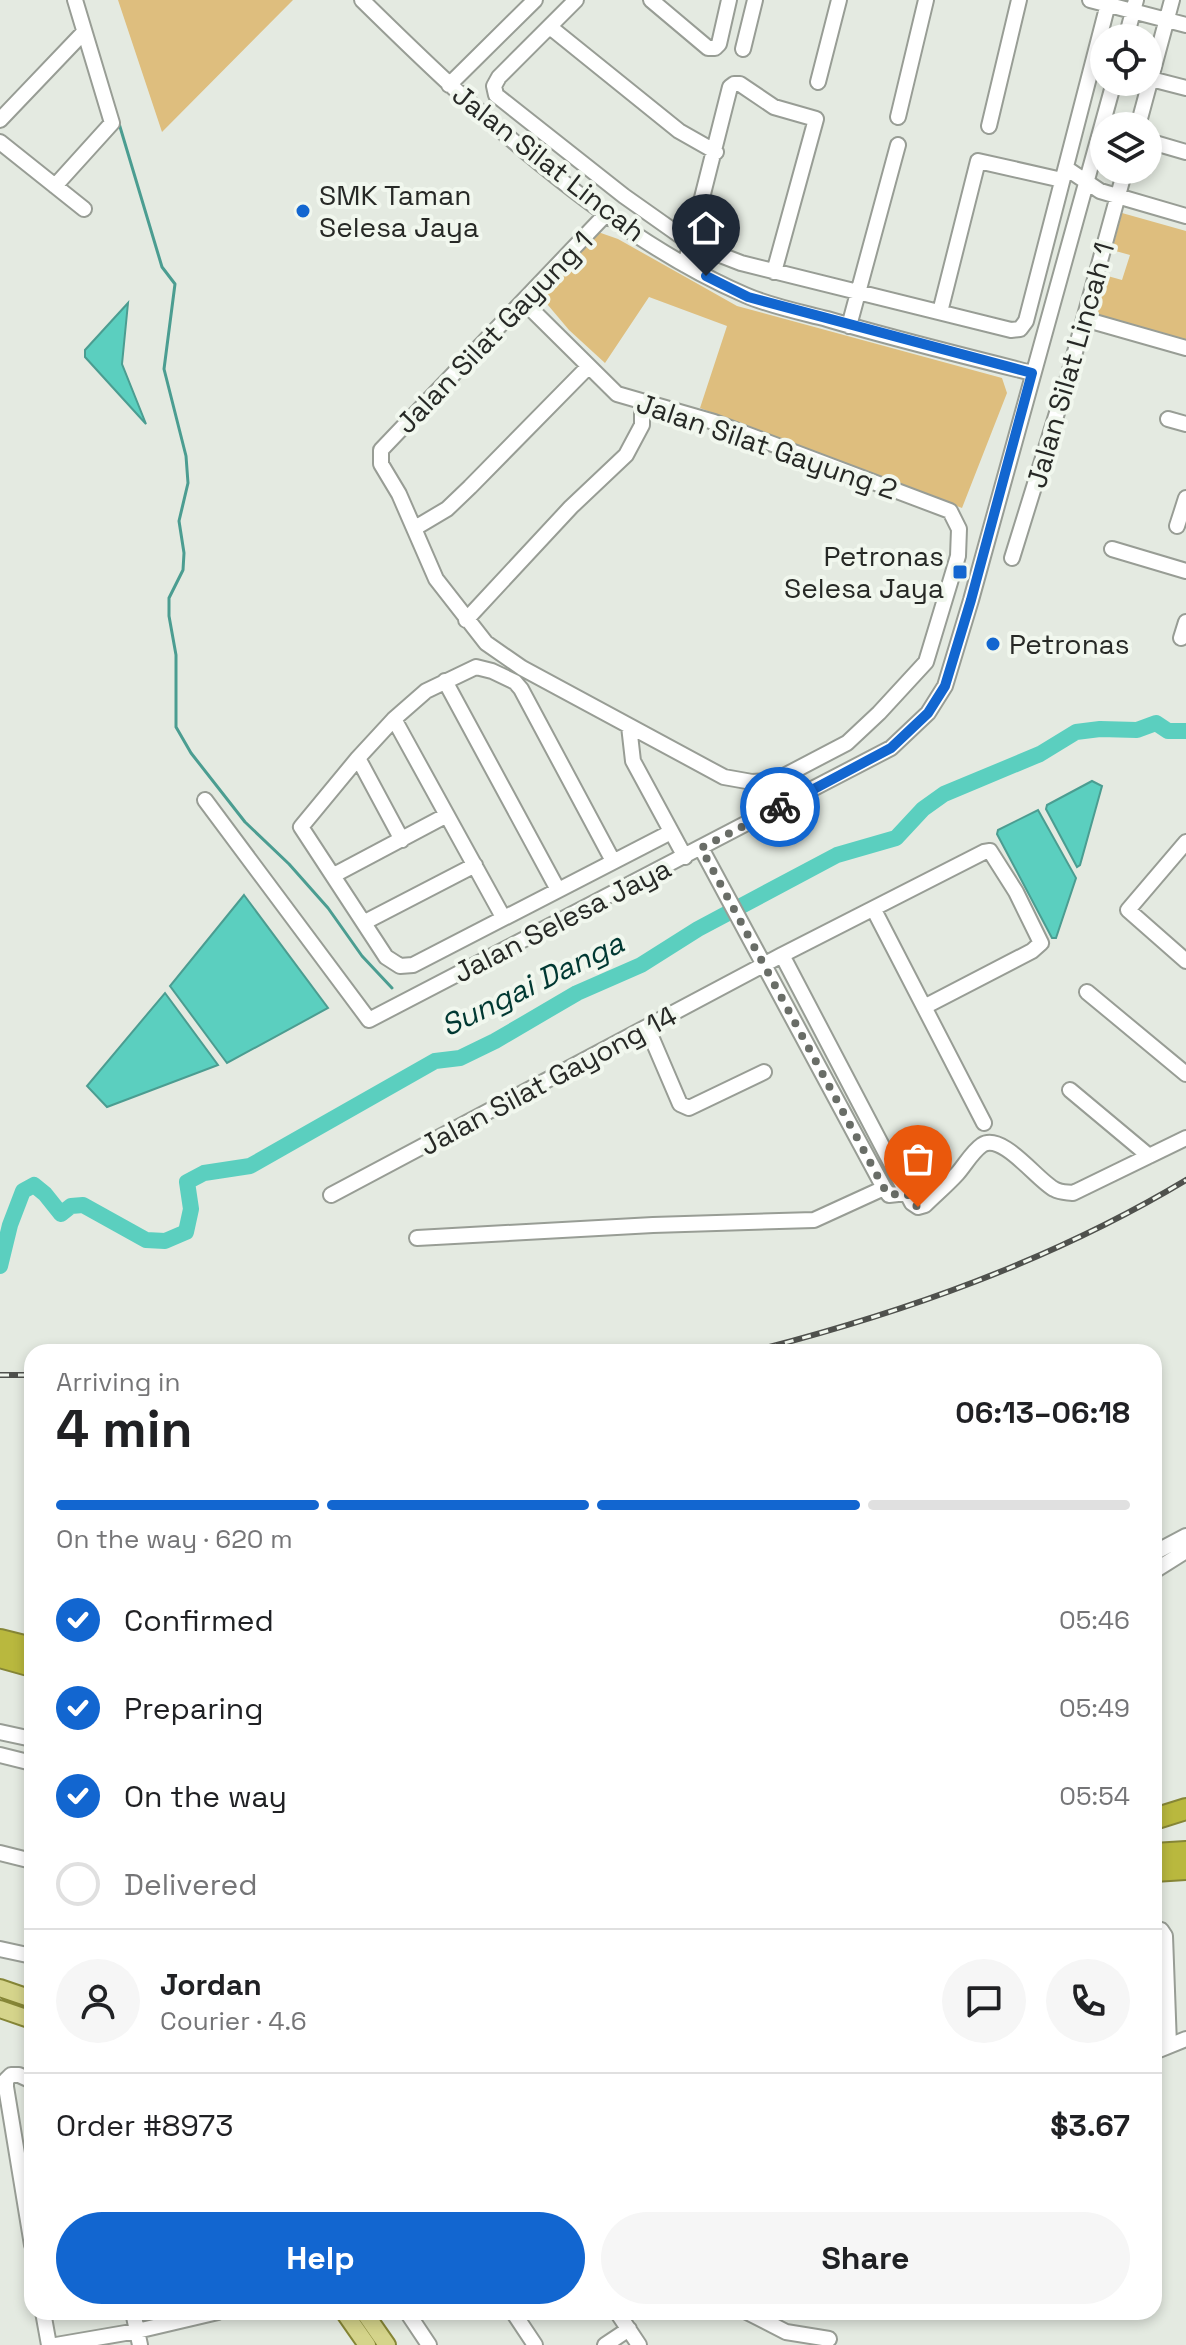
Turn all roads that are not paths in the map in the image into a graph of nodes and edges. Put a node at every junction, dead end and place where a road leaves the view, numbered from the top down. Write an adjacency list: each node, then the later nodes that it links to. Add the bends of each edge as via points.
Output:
1 (75, 0): 18 (street)
2 (362, 0): 23 (street, Jalan Silat Lincah)
3 (535, 0): 23 (street)
4 (576, 0): 17 (street)
5 (651, 0): 6 (street, via 708,48 719,44)
6 (729, 0)
7 (755, 0): 20 (street)
8 (839, 0): 21 (street)
9 (926, 0): 26 (street)
10 (1019, 0): 28 (street)
11 (1090, 0): 13 (street)
12 (1172, 0): 15 (street)
13 (1108, 2): 14 (street); 34 (street)
14 (1135, 5): 15 (street)
15 (1167, 20): 16 (street); 19 (street)
16 (1186, 25)
17 (550, 27): 32 (street, via 679,131); 42 (street, via 499,77 496,95)
18 (84, 32): 27 (street); 37 (street, via 112,123)
19 (1162, 38)
20 (743, 49)
21 (818, 82)
22 (1162, 82): 24 (street)
23 (449, 85): 40 (street, Jalan Silat Lincah)
24 (1186, 88)
25 (1110, 96): 35 (street, Jalan Selesa Jaya)
26 (898, 117)
27 (0, 120)
28 (989, 126)
29 (0, 142): 37 (street)
30 (898, 145): 45 (street)
31 (1162, 145): 33 (street)
32 (716, 152): 42 (street); 44 (street, via 734,84 774,107 816,119)
33 (1186, 152)
34 (1064, 174): 35 (street); 47 (street, via 978,161); 47 (street, via 1020,329)
35 (1088, 181): 38 (street); 52 (street, Jalan Selesa Jaya)
36 (1121, 184): 38 (street, Jalan Silat Lincah 1)
37 (55, 186): 39 (street)
38 (1118, 196): 41 (street); 48 (street, Jalan Silat Lincah 1)
39 (84, 209)
40 (607, 213): 43 (street, Jalan Silat Lincah); 46 (street, Jalan Silat Gayung 1)
41 (1186, 216)
42 (692, 244): 43 (street); 44 (street)
43 (685, 265): 49 (street, Jalan Silat Lincah, via 748,297)
44 (774, 272): 45 (street)
45 (860, 292): 47 (street); 49 (street)
46 (523, 301): 51 (street, Jalan Silat Gayung 2); 58 (street, Jalan Silat Gayung 1, via 381,450 381,464)
47 (940, 312)
48 (1084, 319): 50 (street); 60 (street, Jalan Silat Lincah 1)
49 (849, 326): 52 (street, Jalan Silat Lincah)
50 (1186, 348)
51 (588, 367): 53 (street, Jalan Silat Gayung 2, via 617,394); 58 (street, via 447,509)
52 (1032, 373): 74 (street, Jalan Selesa Jaya, via 945,686 928,713 891,748)
53 (642, 402): 62 (street, via 642,425 626,455); 67 (street, Jalan Silat Gayung 2, via 714,422 950,511 959,529 958,556 926,662 847,743 784,776 752,782 724,777)
54 (1168, 419): 55 (street)
55 (1186, 424)
56 (1186, 498): 57 (street)
57 (1177, 526)
58 (415, 528): 62 (street, via 436,579)
59 (1112, 549): 61 (street)
60 (1012, 558)
61 (1186, 571)
62 (466, 620): 67 (street, via 486,643 522,668)
63 (1186, 622): 64 (street)
64 (1181, 638)
65 (445, 681): 66 (street); 76 (street, via 476,667 515,682); 79 (street)
66 (394, 719): 68 (street); 70 (street)
67 (629, 726): 71 (street, via 633,761)
68 (358, 758): 72 (street); 78 (street, via 301,827)
69 (205, 800): 75 (street, Jalan Selesa Jaya, via 369,1020)
70 (447, 815): 72 (street); 77 (street)
71 (671, 832): 75 (street); 76 (street)
72 (402, 840): 78 (street)
73 (1186, 842): 85 (street, via 1128,910)
74 (701, 848): 75 (street, Jalan Selesa Jaya); 84 (street)
75 (685, 857)
76 (613, 861): 79 (street)
77 (475, 865): 81 (street); 82 (street)
78 (334, 875): 82 (street)
79 (557, 888): 81 (street)
80 (874, 910): 83 (street, Jalan Silat Gayong 14); 87 (street); 87 (street, Jalan Silat Gayong 14, via 990,851 1040,938 1038,947)
81 (503, 917): 82 (street, via 413,965 400,966 386,957)
82 (365, 922)
83 (782, 955): 84 (street, Jalan Silat Gayong 14); 96 (street)
84 (761, 958): 88 (street, Jalan Silat Gayong 14); 95 (street)
85 (1186, 961)
86 (1087, 992): 90 (street)
87 (924, 1007): 92 (street)
88 (647, 1027): 89 (street, via 680,1104 689,1108); 97 (street, Jalan Silat Gayong 14)
89 (764, 1072)
90 (1186, 1074)
91 (1070, 1090): 94 (street)
92 (984, 1123)
93 (1186, 1138): 94 (street)
94 (1149, 1156): 96 (street, via 1073,1193 1061,1192 990,1142 925,1205 918,1207)
95 (884, 1188): 96 (street, via 893,1197); 98 (street, via 814,1220)
96 (907, 1193)
97 (331, 1195)
98 (417, 1238)
99 (1186, 1536): 100 (street)
100 (1162, 1549)
101 (1186, 1551): 102 (street)
102 (1162, 1566)
103 (0, 1640): 104 (highway)
104 (24, 1646)
105 (0, 1657): 106 (highway)
106 (24, 1664)
107 (0, 1732): 108 (street)
108 (24, 1737)
109 (0, 1755): 110 (street)
110 (24, 1761)
111 (1186, 1809): 112 (highway)
112 (1162, 1816)
113 (1186, 1852): 115 (highway)
114 (0, 1853): 116 (street)
115 (1162, 1854)
116 (24, 1859)
117 (1186, 1869): 118 (highway)
118 (1162, 1870)
119 (1162, 1934): 127 (street)
120 (0, 1949): 121 (street)
121 (24, 1954)
122 (0, 1988): 123 (main road)
123 (24, 1996)
124 (0, 2009): 125 (main road)
125 (24, 2017)
126 (1186, 2039): 127 (street)
127 (1169, 2045): 128 (street)
128 (1162, 2048)
129 (24, 2077): 130 (street, via 11,2075 6,2080)
130 (24, 2198)
131 (44, 2320): 142 (street)
132 (193, 2320): 140 (street)
133 (350, 2320): 144 (main road)
134 (370, 2320): 145 (main road)
135 (412, 2320): 146 (street)
136 (518, 2320): 147 (street)
137 (623, 2320): 139 (street)
138 (763, 2320): 141 (street, via 786,2332)
139 (629, 2329): 148 (street); 149 (street)
140 (138, 2338): 143 (street)
141 (829, 2339)
142 (49, 2345)
143 (56, 2345)
144 (367, 2345)
145 (387, 2345)
146 (429, 2345)
147 (535, 2345)
148 (605, 2345)
149 (639, 2345)

